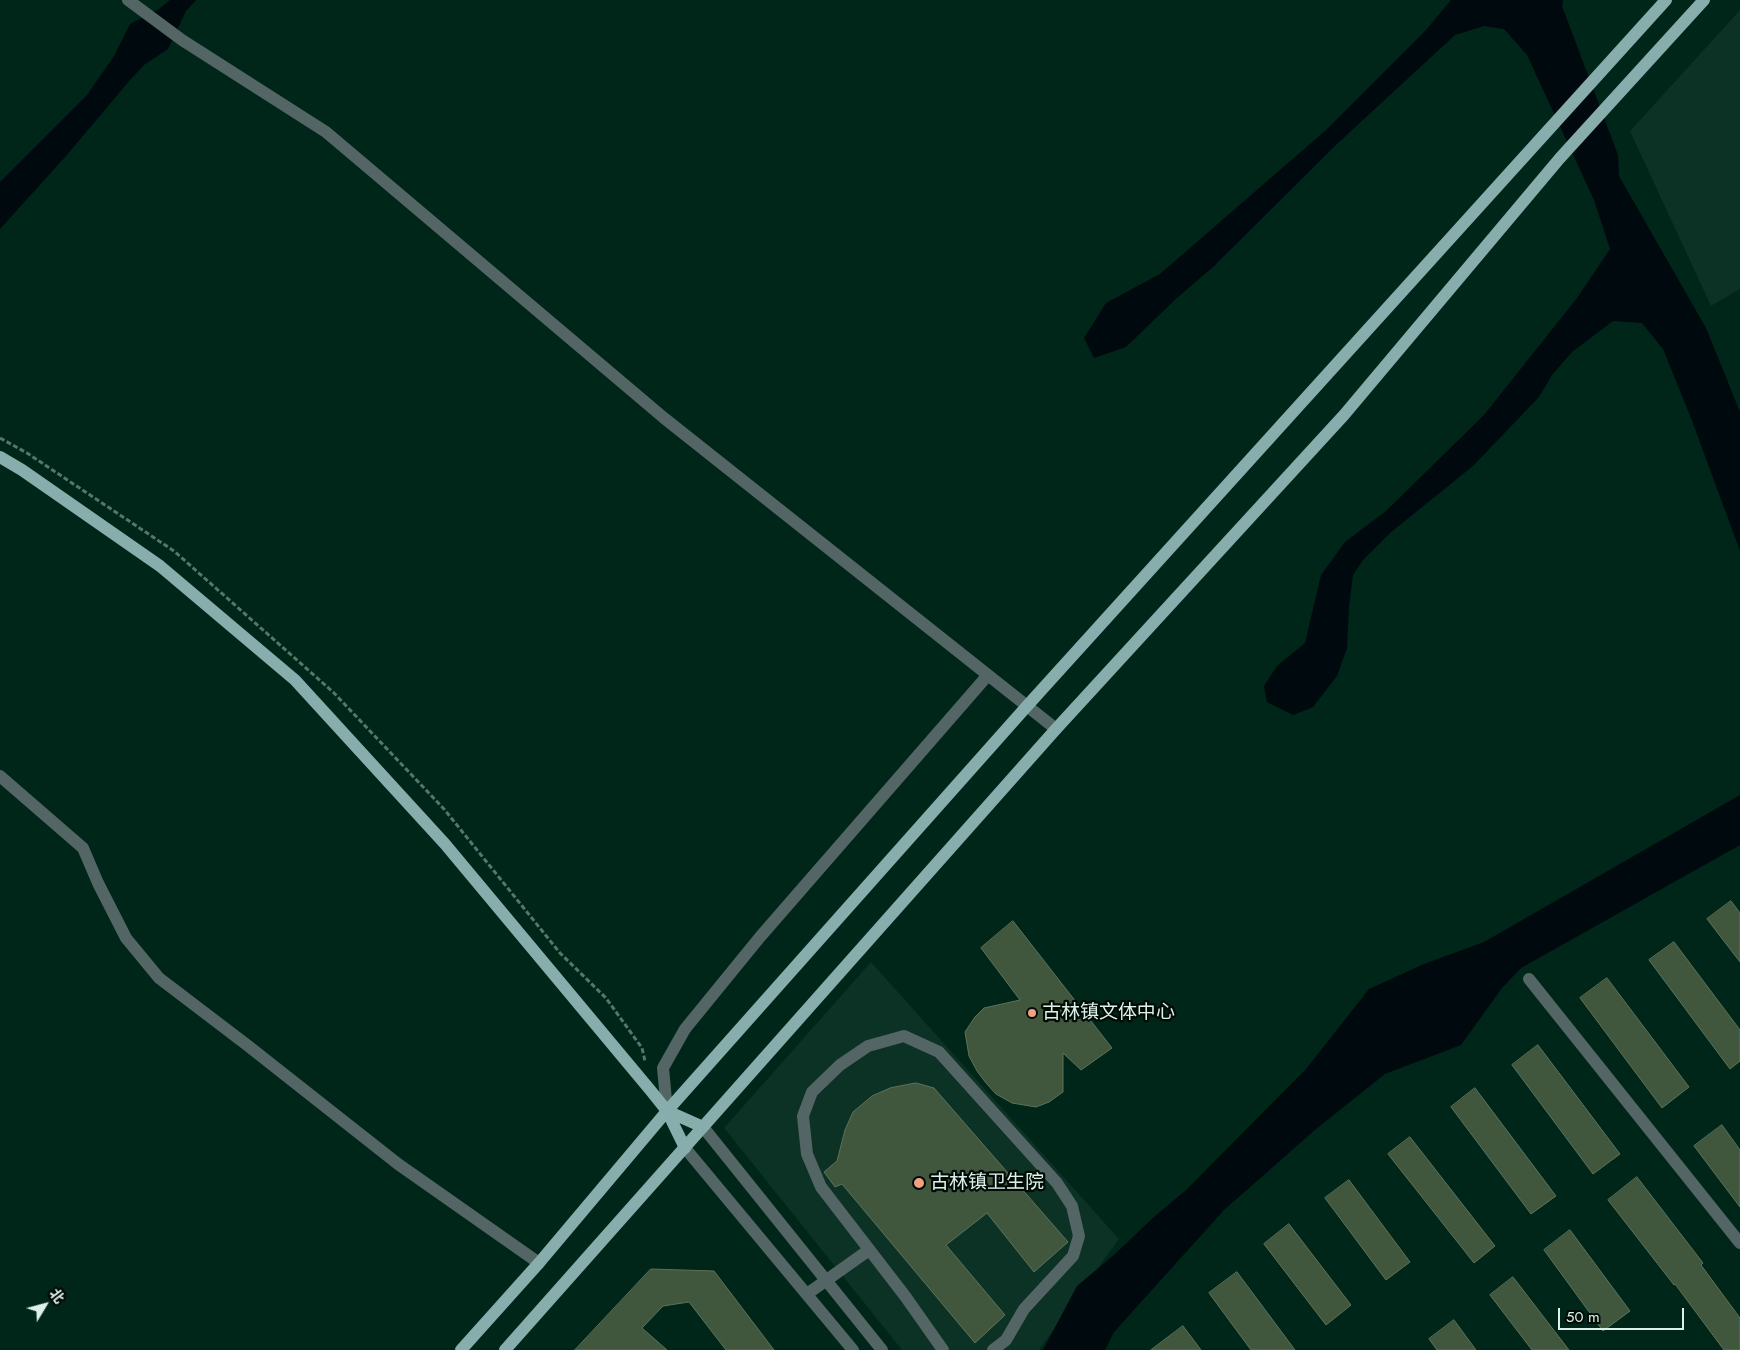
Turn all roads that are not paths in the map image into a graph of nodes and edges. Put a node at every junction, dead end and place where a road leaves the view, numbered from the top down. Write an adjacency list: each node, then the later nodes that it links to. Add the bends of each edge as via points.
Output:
1 (128, 0): 5 (street, via 182,40 326,132 664,418)
2 (1666, 0): 6 (main road)
3 (1704, 0): 7 (main road, via 1560,158 1344,415)
4 (0, 457): 10 (main road, via 160,566 295,680 445,844)
5 (988, 675): 6 (street); 10 (street, via 760,937 685,1029 663,1068)
6 (1027, 706): 7 (street); 10 (main road)
7 (1056, 729): 11 (main road)
8 (0, 776): 15 (street, via 83,848 126,938 159,978 398,1164)
9 (1529, 979): 13 (street)
10 (667, 1111): 11 (main road); 12 (main road); 15 (main road)
11 (703, 1127): 12 (main road); 16 (street)
12 (684, 1148): 17 (street); 19 (main road)
13 (1740, 1243)
14 (869, 1250): 16 (street); 22 (street); 23 (street, via 821,1187 808,1154 803,1116 812,1092 840,1065 868,1046 904,1036 940,1052 1057,1183 1072,1206 1079,1236 1073,1256 1024,1309 1006,1340)
15 (539, 1263): 18 (main road)
16 (826, 1280): 17 (street); 21 (street)
17 (807, 1294): 20 (street)
18 (461, 1350)
19 (505, 1350)
20 (853, 1350)
21 (882, 1350)
22 (943, 1350)
23 (993, 1350)

